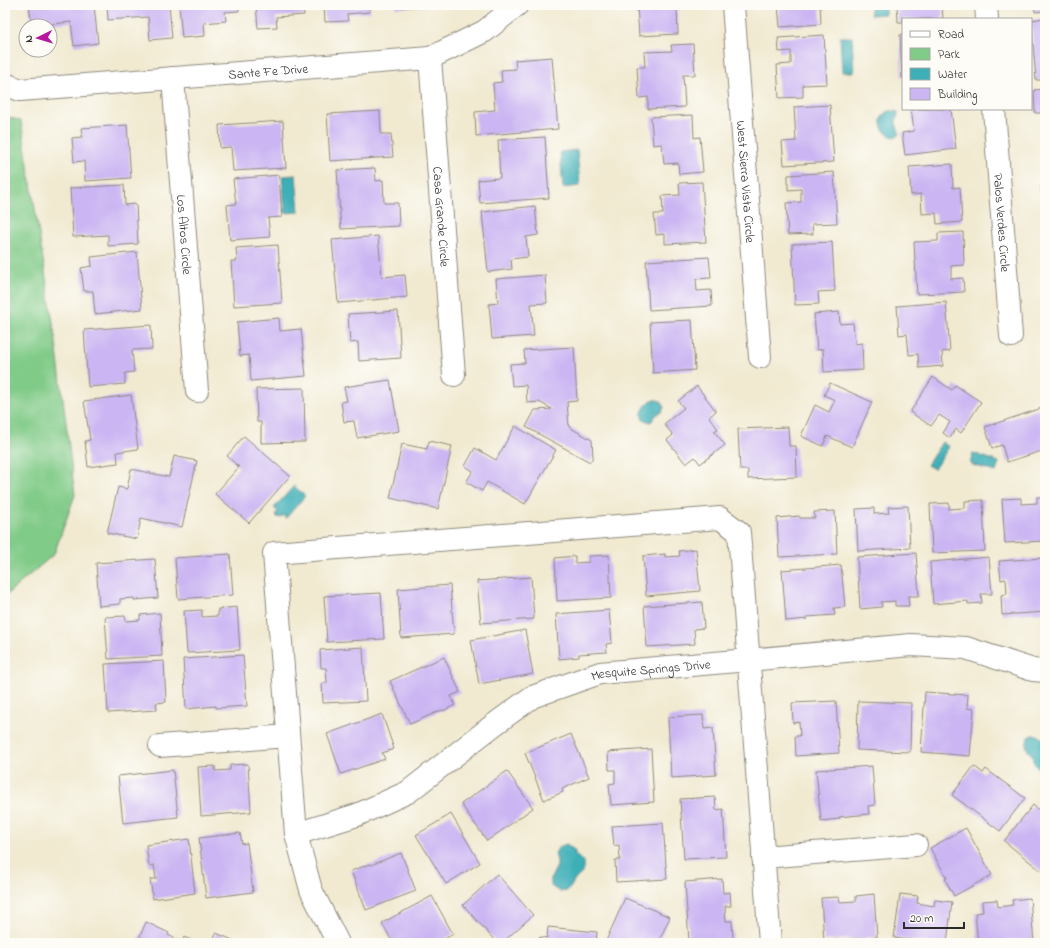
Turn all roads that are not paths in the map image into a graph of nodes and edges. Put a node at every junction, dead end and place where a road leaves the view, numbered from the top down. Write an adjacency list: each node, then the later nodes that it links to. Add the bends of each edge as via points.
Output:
1 (517, 5): 5 (street, Sante Fe Drive, via 486,31)
2 (733, 5): 10 (street, West Sierra Vista Circle)
3 (986, 5): 4 (street)
4 (987, 18)
5 (430, 58): 6 (street, Sante Fe Drive); 11 (street, Casa Grande Circle)
6 (173, 78): 7 (street, Sante Fe Drive, via 20,90); 12 (street, Los Altos Circle)
7 (5, 84)
8 (994, 110): 9 (street, Palos Verdes Circle)
9 (1011, 336)
10 (760, 357)
11 (454, 375)
12 (198, 391)
13 (748, 660): 14 (street, Mesquite Springs Drive, via 910,645 966,648); 15 (street, via 739,532 720,518 274,553); 17 (street, Mesquite Springs Drive, via 600,673 532,697 408,792 357,815); 19 (street)
14 (1045, 672)
15 (288, 736): 16 (street); 17 (street)
16 (160, 746)
17 (296, 834): 20 (street, via 311,890)
18 (916, 846): 19 (street)
19 (763, 857): 21 (street)
20 (338, 943)
21 (770, 943)

